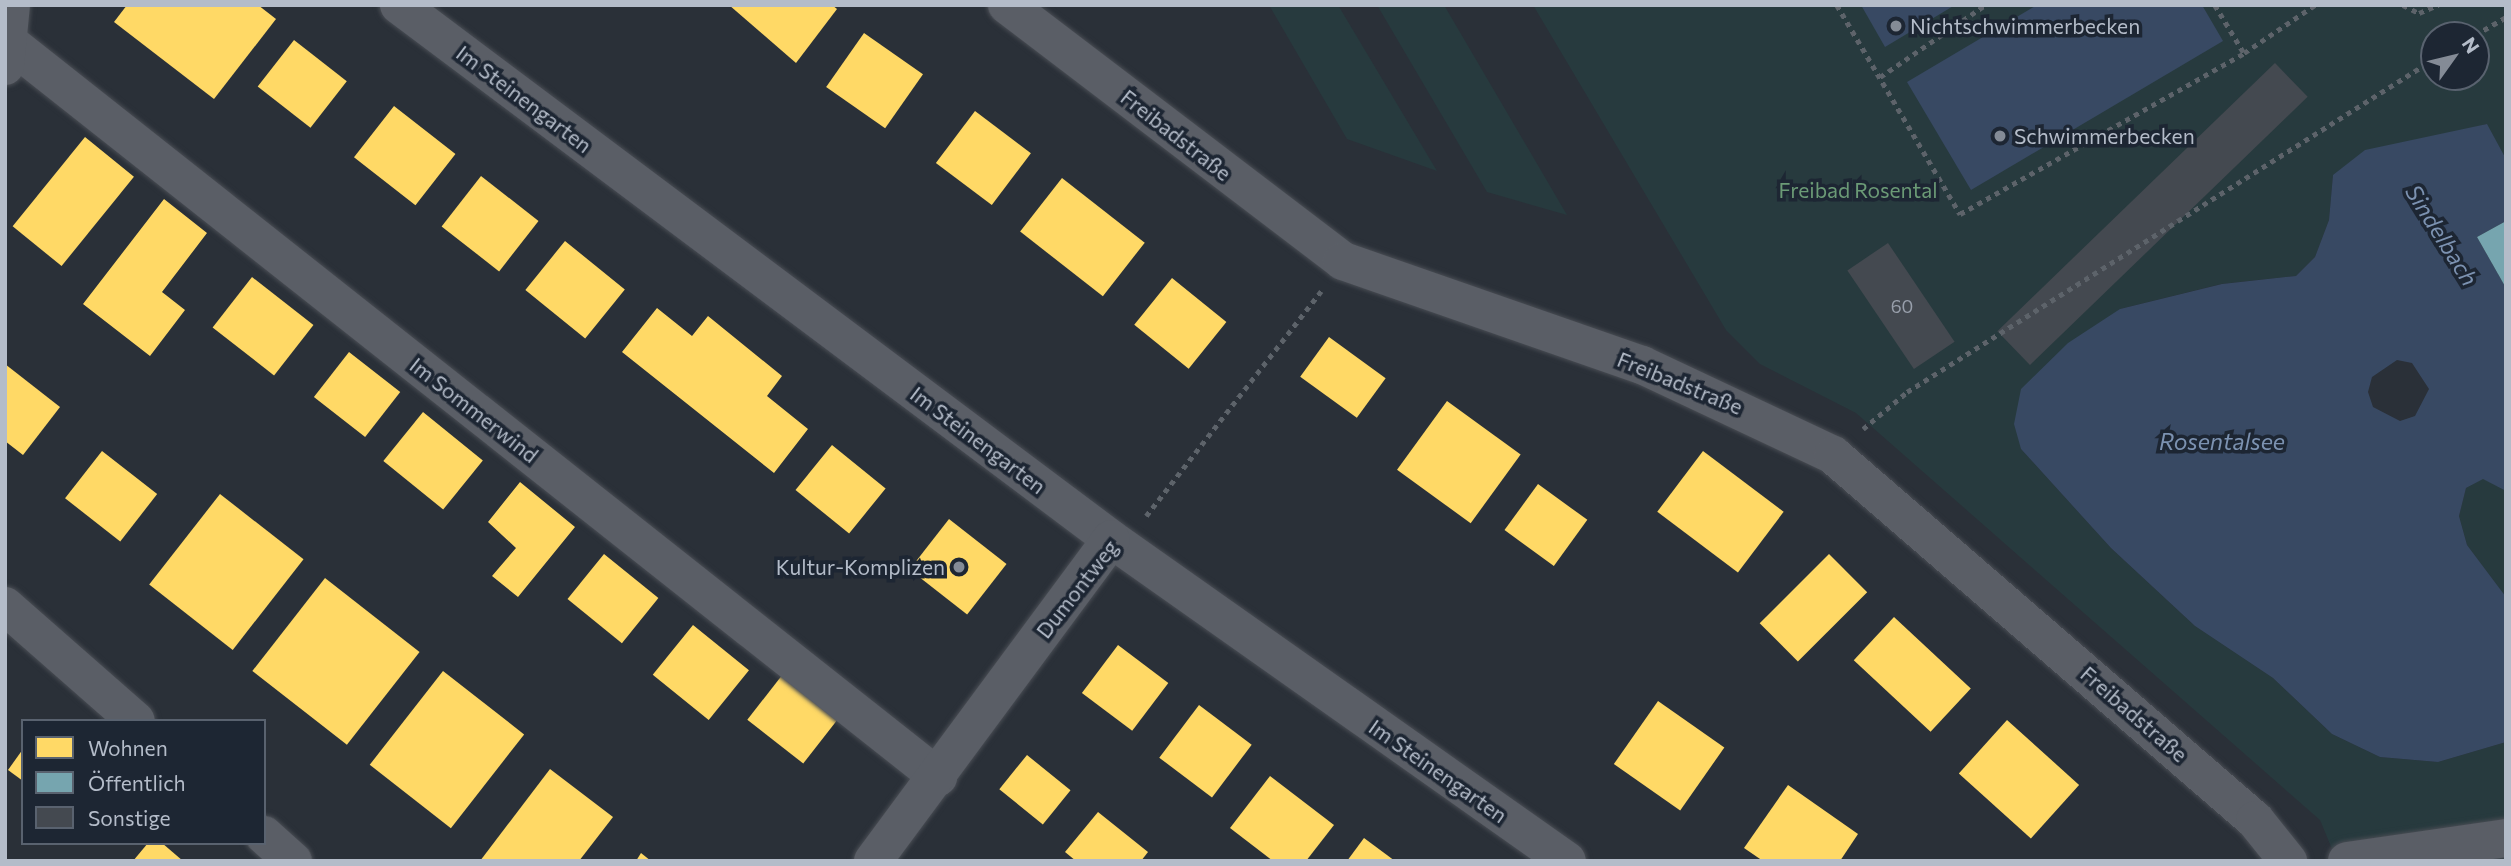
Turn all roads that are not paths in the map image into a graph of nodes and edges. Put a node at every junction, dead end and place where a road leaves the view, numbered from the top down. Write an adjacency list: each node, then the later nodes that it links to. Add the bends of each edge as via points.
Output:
1 (11, 5): 4 (street)
2 (399, 5): 5 (street, Im Steinengarten)
3 (1031, 11): 14 (street, Freibadstraße, via 1343,261 1642,365 1833,455 2245,811)
4 (8, 55): 8 (street, Im Sommerwind)
5 (1111, 539): 8 (street, Dumontweg); 13 (street, Im Steinengarten)
6 (5, 606): 7 (street)
7 (134, 719)
8 (938, 777): 12 (street, Dumontweg)
9 (266, 837): 11 (street)
10 (2506, 838): 15 (street)
11 (293, 861)
12 (873, 861)
13 (1567, 861)
14 (2288, 861)
15 (2347, 861)

